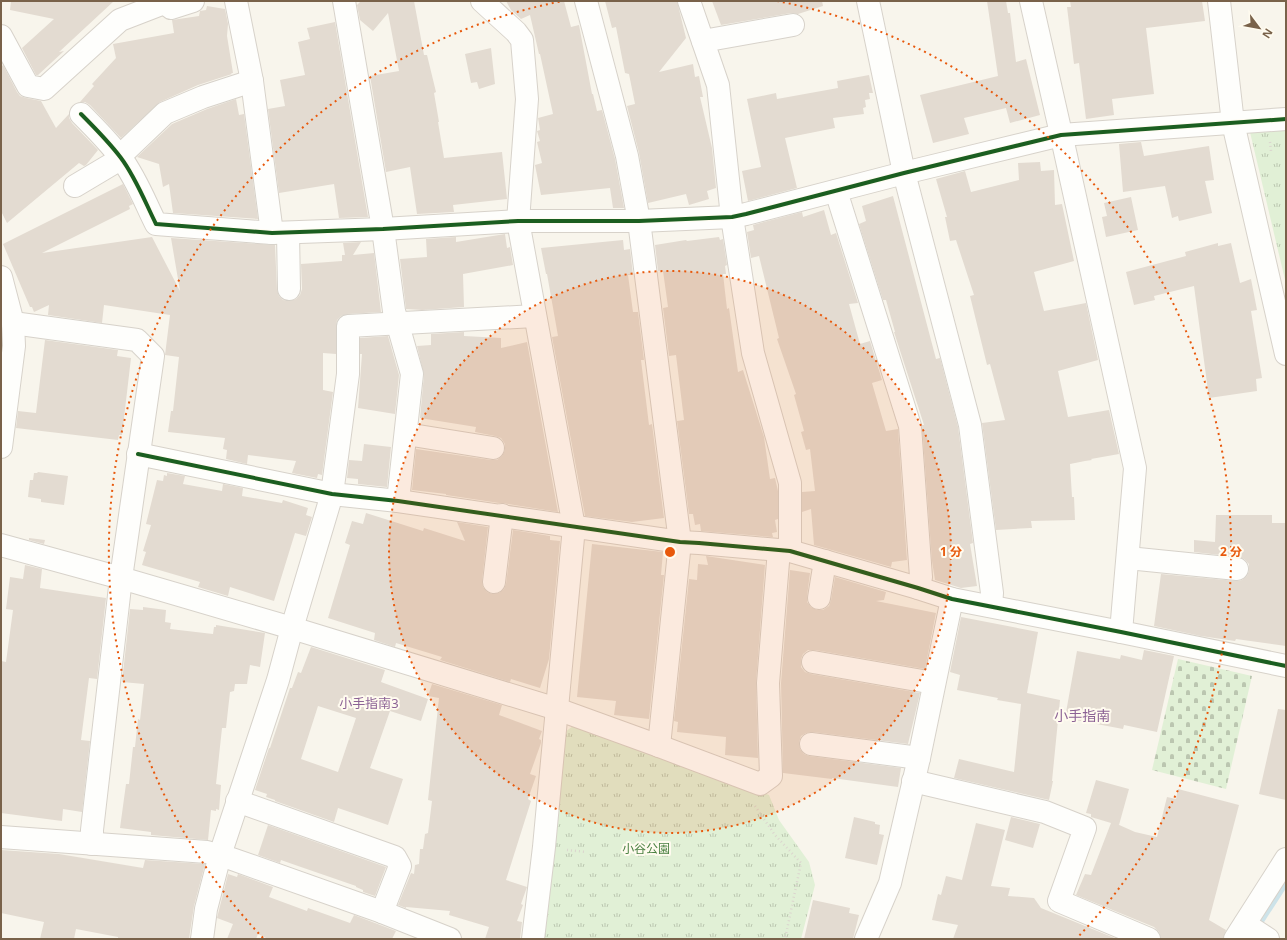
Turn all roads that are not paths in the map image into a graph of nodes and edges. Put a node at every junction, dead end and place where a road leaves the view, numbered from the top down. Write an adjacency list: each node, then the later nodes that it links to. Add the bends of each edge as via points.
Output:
1 (193, 1): 10 (street, via 171,8)
2 (236, 1): 14 (street)
3 (344, 1): 26 (street)
4 (482, 1): 24 (street, via 522,40 527,99)
5 (586, 1): 25 (street, via 627,156)
6 (689, 1): 13 (street)
7 (868, 1): 20 (street)
8 (1031, 1): 18 (street)
9 (1219, 1): 17 (street)
10 (164, 2): 12 (street, via 120,20 44,89 28,86)
11 (793, 25): 13 (street)
12 (1, 36)
13 (703, 41): 23 (street, via 718,85)
14 (252, 81): 19 (street, via 165,113); 27 (street)
15 (81, 114): 19 (street)
16 (1286, 119): 17 (street)
17 (1233, 123): 18 (street); 33 (street)
18 (1061, 135): 20 (street); 45 (street, via 1135,468)
19 (121, 157): 21 (street); 27 (street, via 139,187 156,224)
20 (904, 174): 22 (street); 53 (street, via 970,425 992,593)
21 (75, 186)
22 (836, 191): 23 (street); 50 (street, via 910,426 921,577)
23 (732, 217): 25 (street); 44 (street, via 753,353 790,483)
24 (518, 221): 25 (street); 26 (street); 30 (street)
25 (639, 221): 42 (street)
26 (383, 229): 27 (street); 32 (street)
27 (280, 233): 29 (street)
28 (1, 277): 31 (street)
29 (289, 289)
30 (535, 316): 32 (street); 41 (street)
31 (13, 323): 35 (street, via 14,346); 37 (street, via 138,340 153,356)
32 (397, 324): 34 (street, via 412,374); 38 (street, via 348,326 348,374)
33 (1286, 354)
34 (406, 434): 36 (street); 39 (street)
35 (1, 447)
36 (493, 448)
37 (138, 454): 38 (street); 48 (street)
38 (332, 494): 39 (street); 54 (street)
39 (398, 501): 40 (street)
40 (502, 516): 41 (street); 49 (street)
41 (574, 528): 42 (street); 59 (street)
42 (680, 542): 44 (street); 61 (street)
43 (1, 546): 48 (street)
44 (784, 551): 46 (street); 61 (street, via 768,684 771,776 760,784)
45 (1128, 558): 47 (street); 55 (street)
46 (825, 561): 50 (street); 51 (street)
47 (1236, 569)
48 (121, 578): 54 (street); 66 (street)
49 (494, 582)
50 (918, 588): 52 (street)
51 (819, 598)
52 (952, 599): 53 (street); 58 (street)
53 (991, 606): 55 (street)
54 (292, 628): 59 (street); 64 (street, via 278,680)
55 (1121, 632): 57 (street)
56 (813, 662): 58 (street)
57 (1286, 666)
58 (934, 683): 62 (street)
59 (557, 709): 61 (street); 73 (street)
60 (811, 744): 62 (street)
61 (659, 746)
62 (919, 758): 63 (street)
63 (913, 782): 74 (street, via 890,883); 75 (street, via 1045,812 1085,828 1059,901)
64 (237, 801): 67 (street); 69 (street, via 395,857 400,866)
65 (1, 837): 66 (street)
66 (92, 844): 67 (street)
67 (220, 855): 69 (street); 71 (street, via 206,909)
68 (1286, 859): 70 (street)
69 (382, 912): 72 (street)
70 (1240, 932): 76 (street)
71 (202, 939)
72 (450, 939)
73 (533, 939)
74 (866, 939)
75 (1149, 939)
76 (1266, 939)

